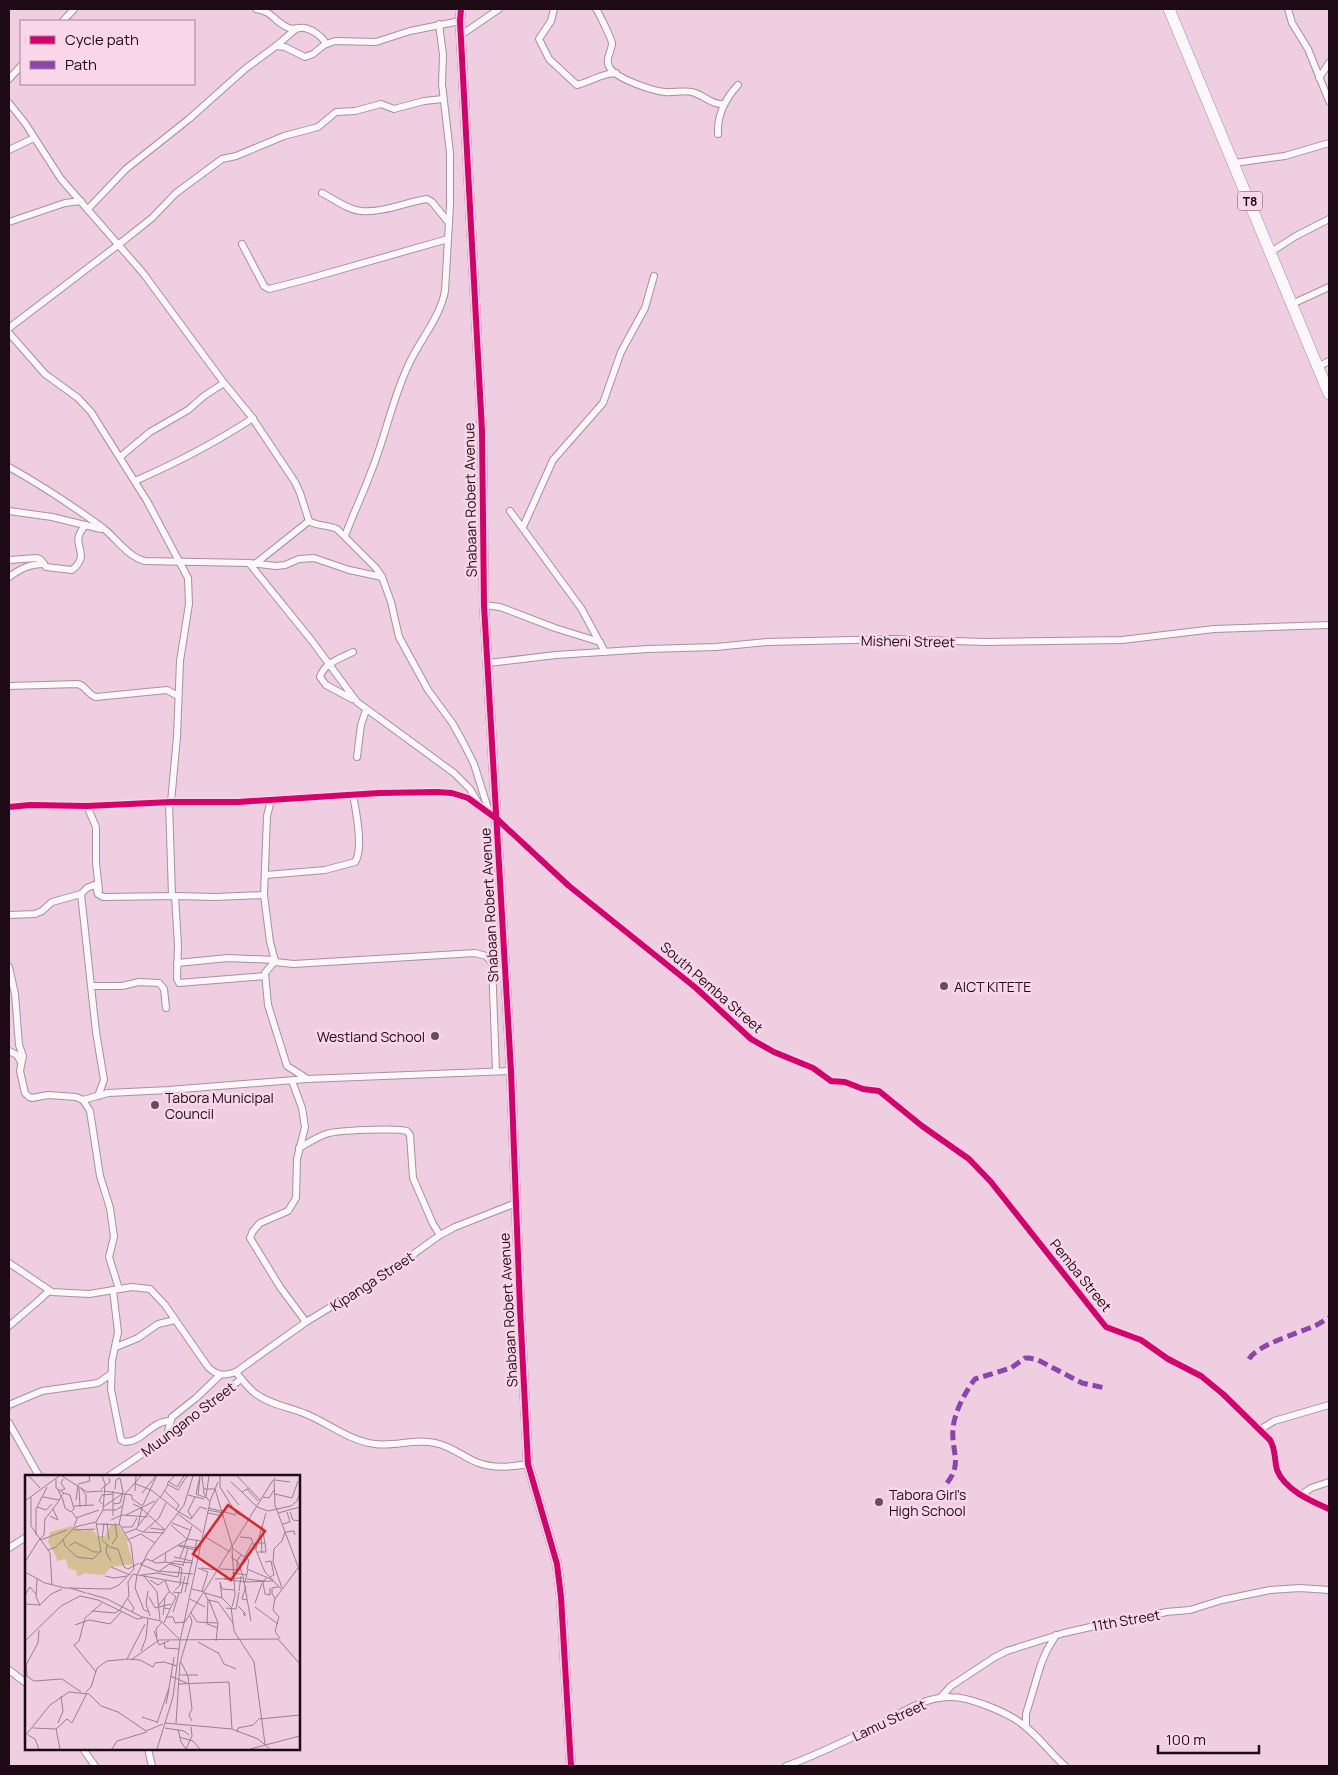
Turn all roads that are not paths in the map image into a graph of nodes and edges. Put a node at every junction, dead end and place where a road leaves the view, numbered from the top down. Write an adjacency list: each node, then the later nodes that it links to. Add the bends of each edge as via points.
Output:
1 (74, 9): 9 (street)
2 (256, 9): 12 (street, via 266,10 289,28)
3 (461, 9): 10 (street, Shabaan Robert Avenue)
4 (499, 9): 13 (street)
5 (554, 9): 18 (street, via 551,21 539,39 548,59 577,84 608,73)
6 (596, 9): 18 (street, via 612,39 608,65)
7 (1169, 9): 30 (highway, T8)
8 (1288, 9): 19 (street)
9 (64, 20)
10 (460, 21): 11 (street); 13 (street, Shabaan Robert Avenue)
11 (439, 24): 14 (street, via 376,42 342,40); 22 (street)
12 (297, 28): 14 (street, via 319,35); 15 (street)
13 (461, 35): 67 (street, Shabaan Robert Avenue, via 482,431)
14 (326, 44): 15 (street, via 305,57)
15 (276, 46): 33 (street, via 126,169)
16 (1329, 63): 19 (street)
17 (20, 67): 20 (street)
18 (616, 74): 25 (street, via 665,92 690,92 716,104)
19 (1319, 78): 23 (street)
20 (9, 79)
21 (738, 85): 25 (street)
22 (444, 99): 36 (street, via 450,153); 39 (street, via 394,109 381,104 336,112 318,127 222,159 176,193 152,218)
23 (1329, 100)
24 (9, 103): 27 (street)
25 (724, 104): 26 (street)
26 (718, 134)
27 (34, 138): 29 (street); 32 (street, via 61,179)
28 (1329, 144): 30 (street, via 1285,156)
29 (9, 150)
30 (1234, 163): 40 (highway, T8)
31 (322, 193): 36 (street, via 360,211 427,199)
32 (81, 201): 33 (street); 35 (street, via 65,203)
33 (88, 209): 39 (street)
34 (1329, 219): 40 (street)
35 (9, 222)
36 (449, 223): 37 (street)
37 (448, 239): 38 (street, via 269,289 264,286); 60 (street, via 443,302 407,368)
38 (242, 244)
39 (118, 245): 44 (street); 48 (street, via 143,273)
40 (1271, 252): 43 (highway, T8)
41 (654, 276): 58 (street, via 645,308 621,352 603,402 553,460)
42 (1329, 287): 43 (street)
43 (1292, 304): 47 (highway, T8)
44 (9, 328)
45 (9, 333): 51 (street, via 45,374 78,398 91,412)
46 (1329, 361): 47 (street)
47 (1318, 367): 49 (highway, T8)
48 (224, 383): 50 (street); 51 (street, via 188,410 150,432)
49 (1329, 394)
50 (253, 418): 53 (street, via 213,444); 56 (street, via 295,482)
51 (120, 457): 53 (street)
52 (9, 467): 59 (street)
53 (135, 481): 62 (street)
54 (510, 510): 58 (street)
55 (9, 511): 57 (street)
56 (309, 521): 60 (street, via 328,525); 63 (street)
57 (86, 525): 59 (street); 64 (street, via 77,538 80,562 72,570 46,567)
58 (523, 526): 69 (street, via 581,608)
59 (106, 530): 62 (street, via 139,560)
60 (345, 536): 66 (street)
61 (9, 560): 64 (street, via 37,558)
62 (180, 562): 63 (street); 75 (street, via 188,578 189,604)
63 (252, 563): 66 (street, via 285,565 299,559 314,558); 73 (street)
64 (44, 564): 65 (street, via 23,568)
65 (9, 576)
66 (382, 577): 85 (street, via 399,637 428,690 465,746)
67 (484, 605): 69 (street, via 500,607); 72 (street, Shabaan Robert Avenue)
68 (1329, 625): 71 (street, Misheni Street, via 1214,629 1122,640 985,642 866,639)
69 (600, 642): 71 (street)
70 (354, 652): 73 (street)
71 (605, 652): 72 (street, Misheni Street)
72 (488, 663): 86 (street, Shabaan Robert Avenue)
73 (328, 665): 76 (street); 76 (street, via 321,673 322,681)
74 (9, 686): 75 (street, via 78,684 96,697 167,690)
75 (178, 696): 81 (street)
76 (357, 702): 77 (street)
77 (366, 710): 78 (street); 84 (street, via 454,774 470,789)
78 (357, 757)
79 (353, 795): 80 (street, South Pemba Street); 84 (street, South Pemba Street, via 452,793 468,798); 87 (street, via 359,840 355,862 325,870)
80 (271, 800): 81 (street, South Pemba Street); 87 (street)
81 (170, 802): 82 (street, South Pemba Street); 91 (street)
82 (87, 806): 83 (street, South Pemba Street); 90 (street, via 96,827)
83 (9, 807)
84 (481, 808): 85 (street, South Pemba Street)
85 (489, 812): 86 (street, South Pemba Street)
86 (497, 819): 98 (street, Shabaan Robert Avenue); 110 (street, South Pemba Street, via 569,886 696,988 751,1039 808,1065 831,1081 879,1091 969,1159)
87 (266, 875): 89 (street)
88 (81, 894): 90 (street, via 94,885); 92 (street, via 52,902 34,914); 99 (street)
89 (264, 895): 91 (street); 93 (street)
90 (100, 896): 91 (street)
91 (174, 896): 94 (street)
92 (9, 914)
93 (275, 961): 94 (street, via 228,958); 95 (street, via 300,964 475,953); 97 (street)
94 (177, 962): 97 (street, via 177,979 181,984)
95 (492, 962): 98 (street); 103 (street)
96 (9, 966): 102 (street)
97 (265, 976): 105 (street, via 268,1002 286,1064 290,1070)
98 (505, 977): 104 (street, Shabaan Robert Avenue)
99 (92, 986): 100 (street, via 159,983 164,989); 107 (street, via 104,1080)
100 (166, 1008)
101 (9, 1051): 102 (street)
102 (22, 1063): 108 (street, via 23,1087 29,1097 76,1096)
103 (496, 1071): 104 (street); 105 (street)
104 (511, 1071): 111 (street, Shabaan Robert Avenue)
105 (307, 1079): 106 (street)
106 (292, 1081): 107 (street); 109 (street, via 305,1121)
107 (98, 1096): 108 (street)
108 (83, 1100): 115 (street, via 90,1111 100,1176 110,1208 114,1237 109,1256)
109 (299, 1148): 112 (street, via 334,1132 407,1131 413,1178); 117 (street, via 294,1203 288,1211 260,1223 250,1238)
110 (999, 1193): 130 (street, Pemba Street, via 1106,1327 1142,1340 1201,1376)
111 (516, 1203): 112 (street, Kipanga Street); 132 (street, Shabaan Robert Avenue)
112 (440, 1235): 117 (street, Kipanga Street, via 390,1271)
113 (9, 1262): 114 (street)
114 (49, 1290): 115 (street, via 89,1294); 118 (street)
115 (116, 1290): 116 (street, via 150,1289); 119 (street)
116 (175, 1320): 119 (street, via 158,1324 138,1338); 122 (street, via 208,1367)
117 (306, 1322): 120 (street, Kipanga Street)
118 (9, 1326)
119 (116, 1347): 121 (street)
120 (236, 1372): 122 (street, Kipanga Street); 123 (street)
121 (111, 1374): 124 (street); 125 (street)
122 (220, 1375): 128 (street)
123 (241, 1379): 131 (street, Muungano Street); 132 (street, via 258,1396 305,1413 363,1442 425,1441 448,1446 490,1466)
124 (98, 1383): 125 (street); 126 (street, via 42,1391)
125 (111, 1390): 128 (street, via 119,1431 125,1442 132,1442 161,1422)
126 (9, 1405)
127 (1329, 1405): 130 (street, via 1274,1421)
128 (170, 1421): 131 (street)
129 (9, 1423): 133 (street)
130 (1260, 1429): 136 (street, Pemba Street, via 1273,1445 1280,1476)
131 (166, 1438): 134 (street, Muungano Street)
132 (528, 1464): 150 (street, Shabaan Robert Avenue, via 558,1573)
133 (38, 1475)
134 (111, 1475)
135 (1329, 1482): 136 (street)
136 (1302, 1495): 137 (street, Pemba Street)
137 (1329, 1509)
138 (25, 1538): 139 (street)
139 (9, 1548)
140 (1329, 1590): 141 (street, 11th Street, via 1270,1590 1190,1610)
141 (1056, 1635): 144 (street, 11th Street, via 994,1657 951,1686); 145 (street, via 1041,1664 1026,1714)
142 (9, 1670): 143 (street)
143 (25, 1682)
144 (940, 1698): 145 (street, Lamu Street, via 960,1698 986,1706); 151 (street, Lamu Street)
145 (1026, 1727): 152 (street, Lamu Street)
146 (84, 1750): 148 (street)
147 (148, 1750): 149 (street)
148 (95, 1766)
149 (152, 1766)
150 (571, 1766)
151 (786, 1766)
152 (1065, 1766)

